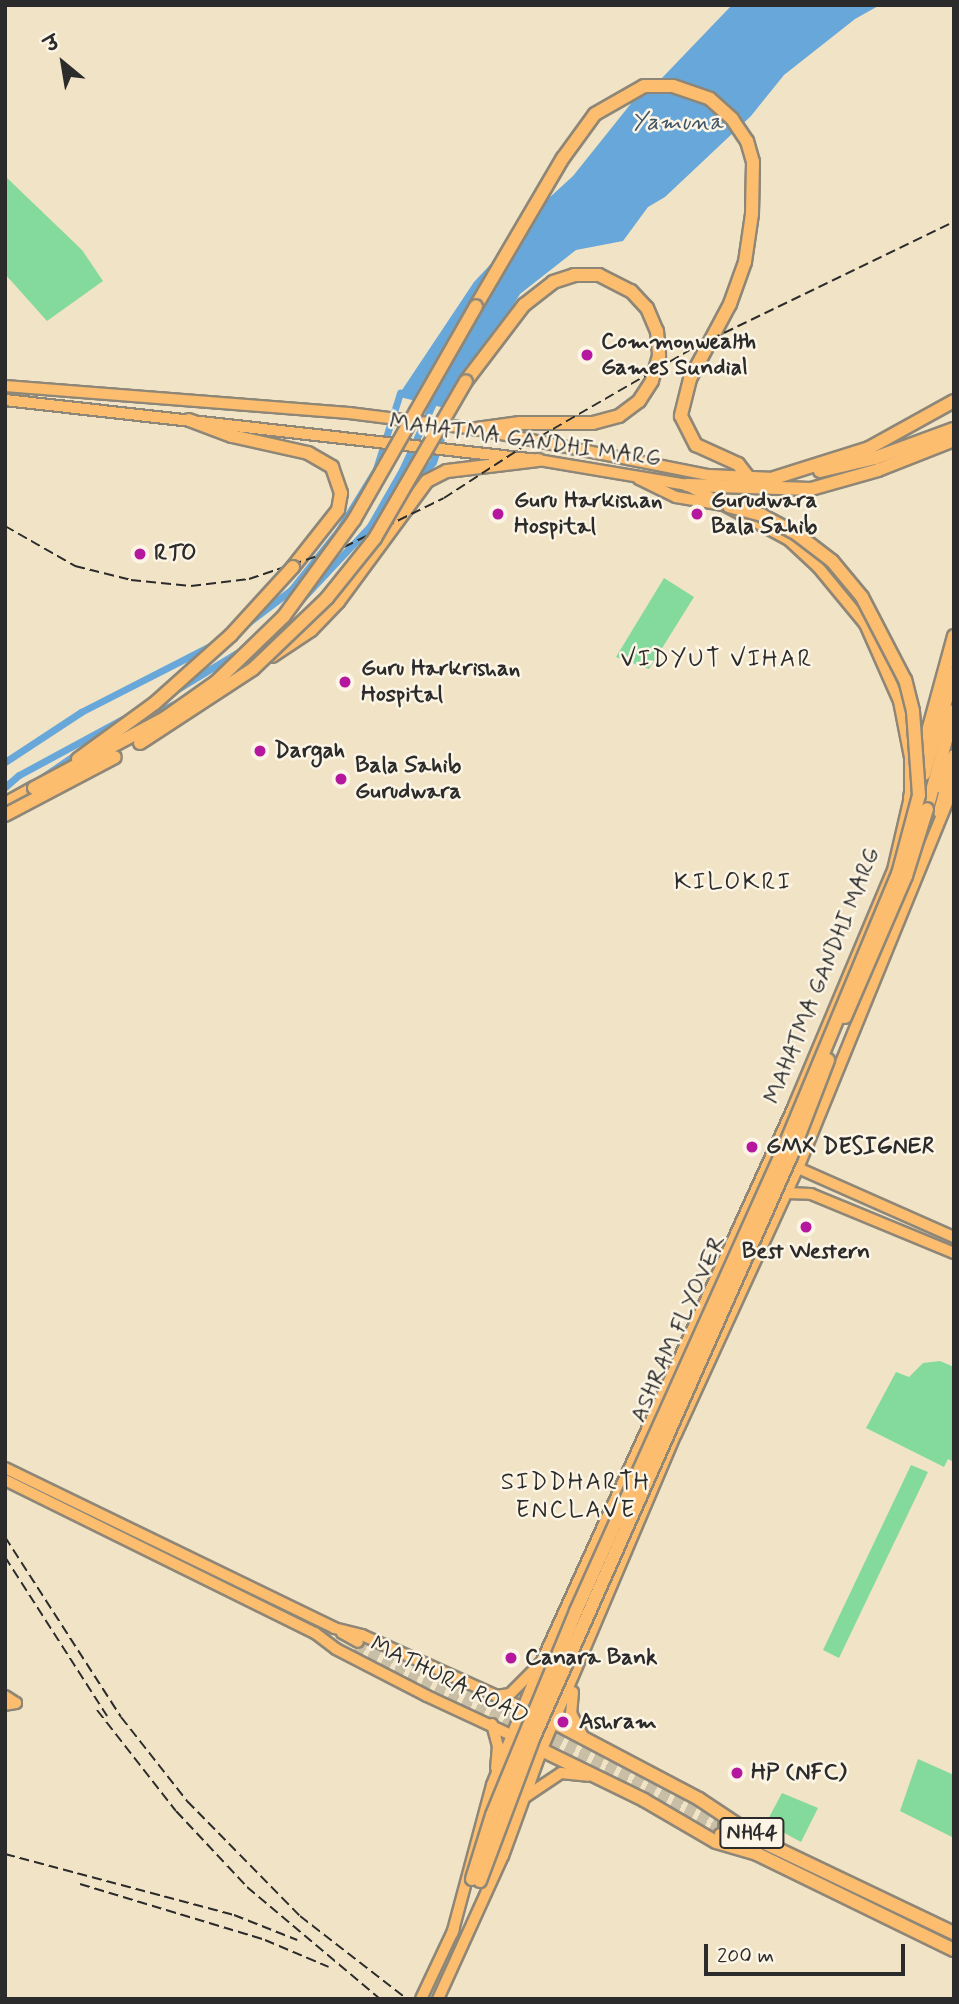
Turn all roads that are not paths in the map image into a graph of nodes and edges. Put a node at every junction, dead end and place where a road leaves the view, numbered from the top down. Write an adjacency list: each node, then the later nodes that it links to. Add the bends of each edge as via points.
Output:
1 (5, 386): 5 (main road, MAHATMA GANDHI MARG, bridge, via 349,413)
2 (5, 400): 4 (main road, MAHATMA GANDHI MARG)
3 (954, 401): 11 (highway, via 869,448)
4 (189, 421): 8 (main road, MAHATMA GANDHI MARG, bridge); 21 (highway, bridge, via 232,436 299,450 332,467 341,493 338,510 231,635 155,703)
5 (471, 428): 10 (main road, MAHATMA GANDHI MARG, via 709,475); 15 (highway, bridge, via 607,422 629,410 646,391 657,368 654,319 640,299 598,275 574,275 539,291 466,381 375,538 327,598)
6 (954, 429): 11 (highway, via 839,468)
7 (954, 440): 12 (highway, via 878,470 811,489)
8 (538, 460): 9 (main road, MAHATMA GANDHI MARG); 15 (highway, bridge, via 447,471 427,481 338,602 311,630)
9 (633, 476): 12 (main road, MAHATMA GANDHI MARG); 13 (main road, via 676,497)
10 (748, 477): 11 (main road, MAHATMA GANDHI MARG); 21 (highway, bridge, via 738,464 705,452 690,437 681,415 682,402 730,304 745,262 754,191 747,141 710,99 673,86 644,86 595,114 564,158 354,520 284,616 216,682 165,718)
11 (774, 478)
12 (687, 485): 13 (main road, MAHATMA GANDHI MARG)
13 (729, 506): 22 (highway, bridge, via 762,515 797,534 832,561 862,597 905,680 913,711)
14 (954, 636): 22 (highway)
15 (253, 669): 26 (highway, bridge, via 166,729)
16 (954, 673): 22 (highway)
17 (954, 710): 24 (highway)
18 (954, 756): 24 (highway)
19 (954, 761): 25 (highway)
20 (954, 786): 25 (main road, MAHATMA GANDHI MARG)
21 (34, 788): 23 (highway)
22 (914, 796): 27 (main road, MAHATMA GANDHI MARG, via 893,870); 57 (highway, ASHRAM FLYOVER, bridge, via 898,874 780,1157 576,1611 492,1815)
23 (5, 804)
24 (927, 809): 57 (highway, ASHRAM FLYOVER, bridge, via 906,876 791,1156)
25 (940, 812): 28 (main road, MAHATMA GANDHI MARG, via 915,887)
26 (5, 815)
27 (832, 1011): 28 (main road); 33 (main road, MAHATMA GANDHI MARG)
28 (856, 1021): 29 (main road, MAHATMA GANDHI MARG)
29 (798, 1168): 30 (main road, MAHATMA GANDHI MARG); 31 (main road, via 816,1180)
30 (786, 1193): 32 (main road, via 811,1195); 34 (main road, MAHATMA GANDHI MARG)
31 (954, 1237)
32 (954, 1253)
33 (705, 1301): 34 (main road); 38 (main road, MAHATMA GANDHI MARG)
34 (731, 1313): 40 (main road, MAHATMA GANDHI MARG)
35 (5, 1468): 37 (main road, MATHURA ROAD)
36 (5, 1480): 39 (main road, MATHURA ROAD)
37 (334, 1628): 39 (main road, via 356,1646); 44 (main road, MATHURA ROAD, via 362,1634)
38 (558, 1628): 40 (main road); 41 (main road, MAHATMA GANDHI MARG)
39 (315, 1633): 48 (main road, MATHURA ROAD, via 337,1650)
40 (588, 1641): 42 (main road, MAHATMA GANDHI MARG)
41 (541, 1663): 42 (main road); 44 (main road, via 510,1693); 46 (main road, MAHATMA GANDHI MARG)
42 (573, 1681): 47 (main road, MAHATMA GANDHI MARG); 50 (main road, via 571,1713)
43 (5, 1696): 45 (main road, via 16,1703)
44 (494, 1696): 46 (main road, MATHURA ROAD)
45 (5, 1705)
46 (526, 1709): 47 (main road, MATHURA ROAD / NH44); 49 (main road, MAHATMA GANDHI MARG)
47 (555, 1723): 50 (highway, MATHURA ROAD / NH44); 51 (main road, MAHATMA GANDHI MARG)
48 (492, 1724): 49 (main road, MATHURA ROAD); 52 (main road, via 498,1746)
49 (513, 1736): 51 (highway, MATHURA ROAD / NH44); 52 (main road, MAHATMA GANDHI MARG)
50 (584, 1738): 55 (highway, MATHURA ROAD / NH44, via 699,1799)
51 (542, 1749): 53 (highway, MATHURA ROAD / NH44); 54 (main road, MAHATMA GANDHI MARG)
52 (496, 1774): 54 (main road); 60 (main road, MAHATMA GANDHI MARG)
53 (598, 1778): 54 (main road, via 561,1773); 56 (highway, MATHURA ROAD / NH44, via 716,1842)
54 (525, 1797): 58 (main road, MAHATMA GANDHI MARG)
55 (765, 1843): 56 (main road, via 722,1830); 59 (highway, MATHURA ROAD / NH44)
56 (757, 1854): 61 (highway, MATHURA ROAD / NH44)
57 (476, 1880): 58 (main road); 60 (main road)
58 (472, 1921): 63 (main road)
59 (954, 1933)
60 (452, 1934): 62 (main road)
61 (954, 1950)
62 (421, 1999)
63 (438, 1999)

